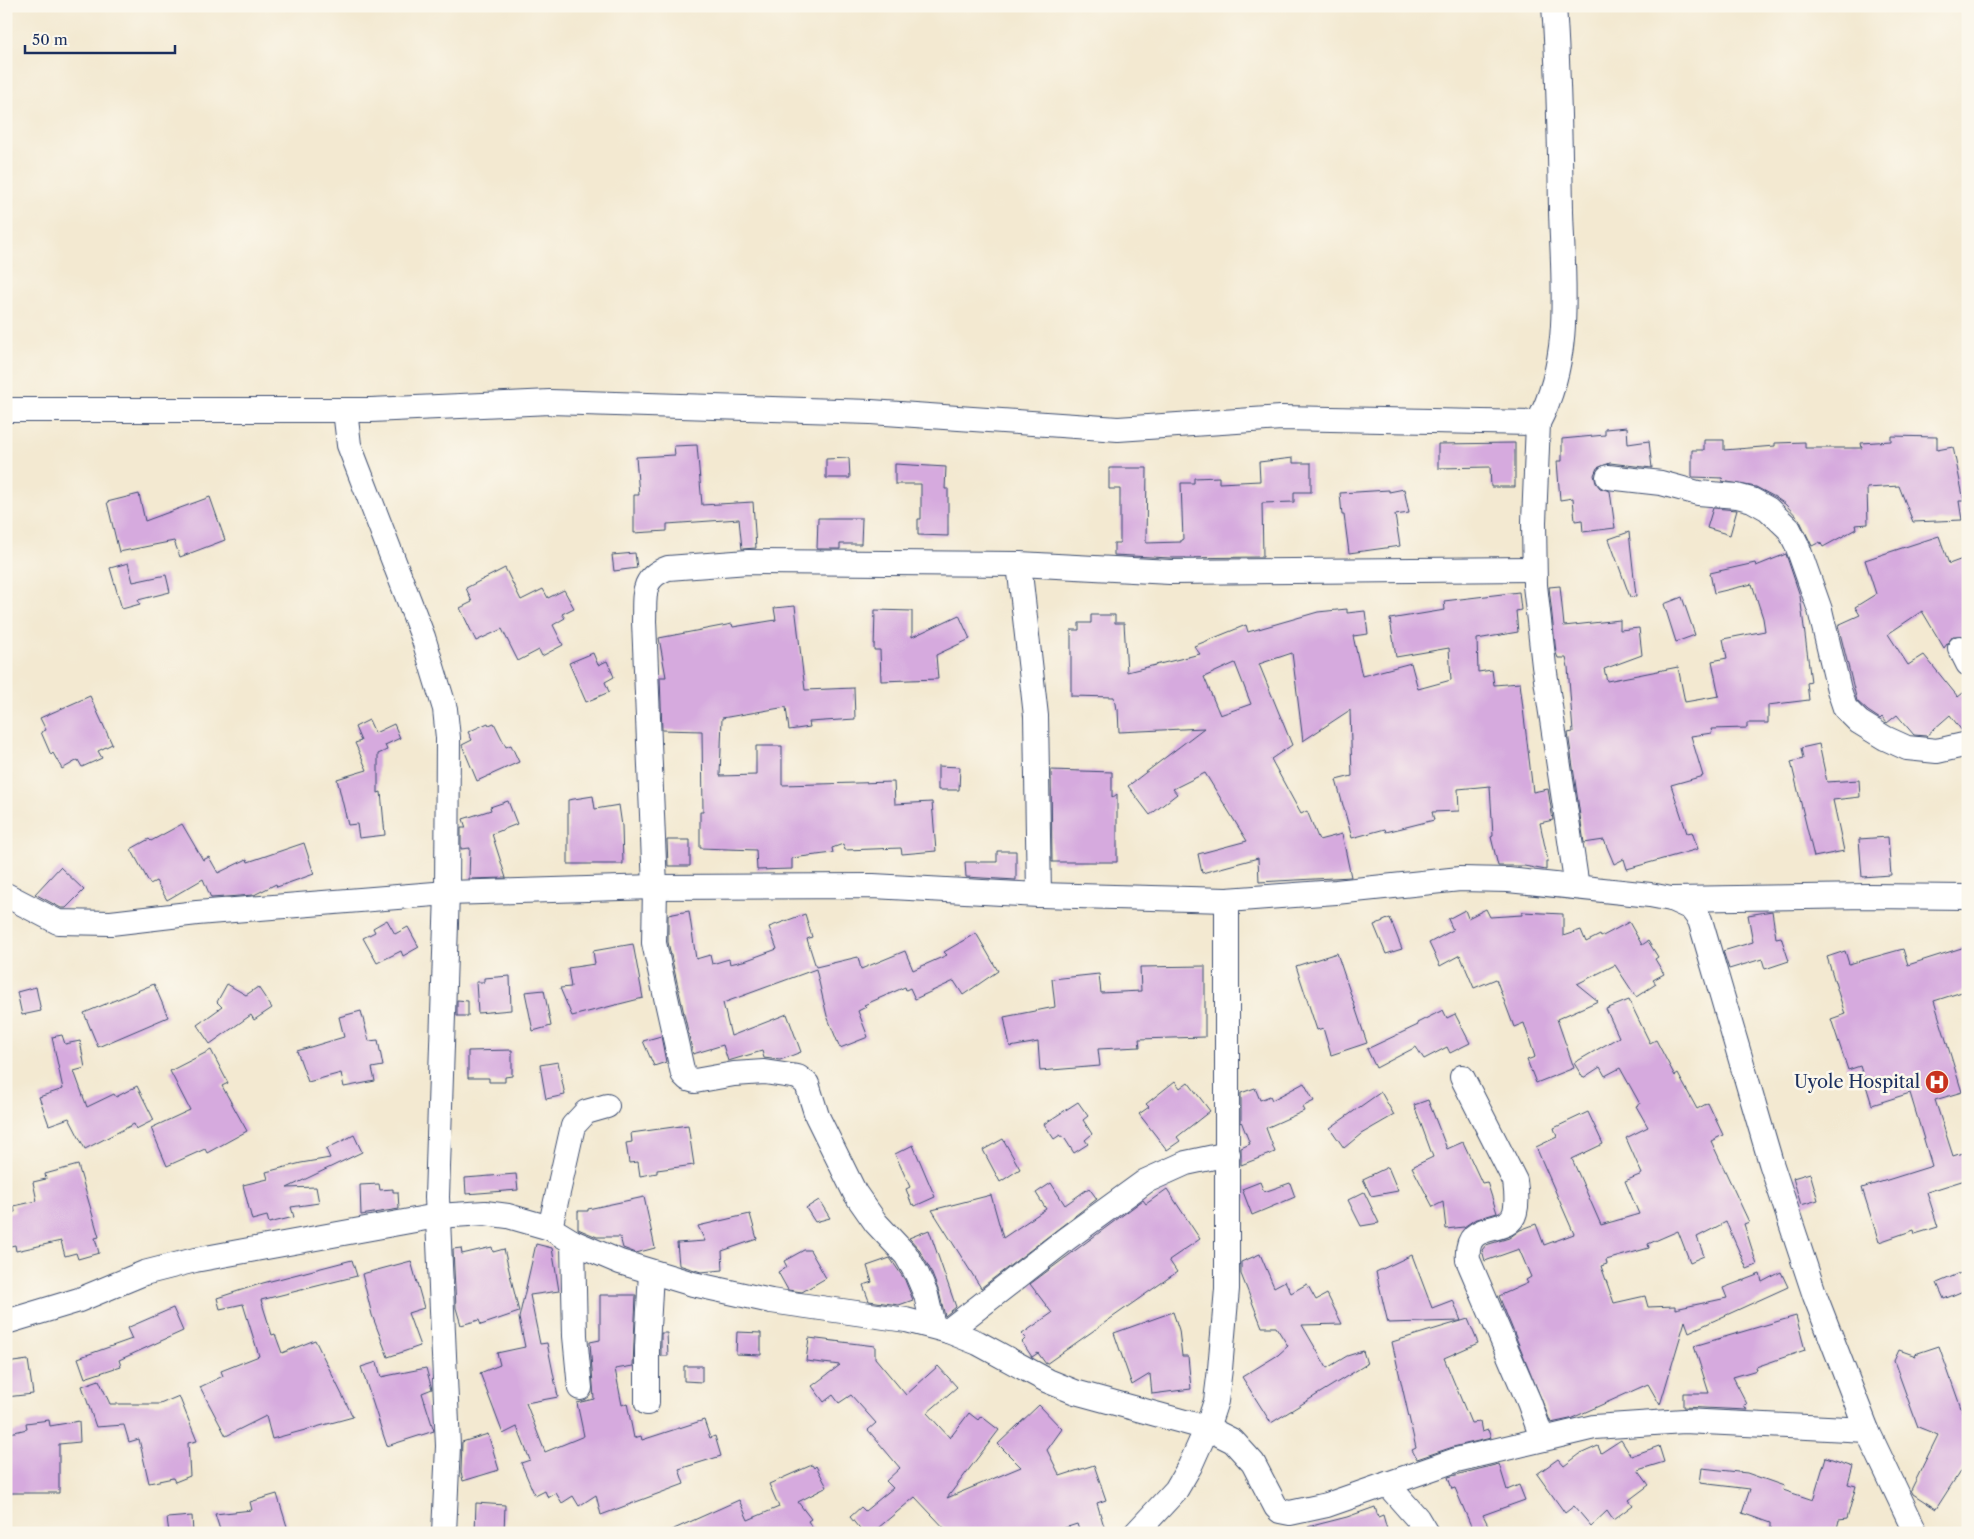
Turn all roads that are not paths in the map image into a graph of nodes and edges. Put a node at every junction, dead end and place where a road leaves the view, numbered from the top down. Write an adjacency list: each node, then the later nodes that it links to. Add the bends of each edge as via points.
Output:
1 (1554, 6): 4 (street, via 1564,319 1558,368)
2 (6, 410): 3 (street)
3 (345, 410): 4 (street, via 584,402 871,412 1118,429 1281,418); 11 (street, via 349,445 420,629 445,709 448,738)
4 (1538, 423): 7 (street)
5 (1608, 477): 8 (street, via 1661,483 1698,493 1736,496 1768,508 1790,529 1798,545 1820,610 1845,708 1866,727 1907,748 1937,750)
6 (1019, 564): 7 (street, via 1180,572); 9 (street, via 748,562 668,568 657,572 645,591 644,621); 13 (street, via 1036,716)
7 (1534, 569): 10 (street, via 1544,666)
8 (1968, 744)
9 (655, 887): 11 (street); 13 (street, via 873,886); 25 (street, via 654,943 683,1074 695,1081 764,1072 798,1077 807,1084 817,1116 855,1193 918,1274)
10 (1577, 887): 15 (street); 16 (street, via 1460,879)
11 (447, 893): 12 (street, via 112,923 58,922); 20 (street)
12 (6, 895)
13 (1039, 895): 16 (street)
14 (1968, 897): 15 (street)
15 (1671, 899): 29 (street, via 1691,908 1706,936 1788,1216)
16 (1227, 900): 19 (street)
17 (1462, 1077): 30 (street, via 1515,1181 1517,1198 1515,1214 1508,1224 1473,1236 1466,1246 1468,1260)
18 (607, 1106): 21 (street, via 586,1112 573,1126)
19 (1228, 1154): 25 (street, via 1186,1163 1146,1181); 28 (street, via 1228,1289 1217,1393)
20 (437, 1216): 21 (street, via 485,1213); 24 (street, via 195,1260 144,1273 80,1300); 32 (street, via 448,1437)
21 (550, 1228): 22 (street)
22 (573, 1242): 23 (street); 26 (street, via 575,1336)
23 (651, 1272): 25 (street, via 771,1302 906,1320); 27 (street)
24 (6, 1322)
25 (941, 1328): 28 (street, via 978,1342 1048,1381 1075,1392)
26 (580, 1388)
27 (648, 1404)
28 (1207, 1428): 31 (street, via 1233,1441 1246,1452 1280,1511 1290,1513 1327,1505); 33 (street, via 1176,1490)
29 (1867, 1430): 30 (street, via 1684,1421 1617,1424); 35 (street)
30 (1542, 1438): 31 (street, via 1456,1460)
31 (1387, 1484): 34 (street)
32 (444, 1533)
33 (1136, 1533)
34 (1426, 1533)
35 (1916, 1533)

